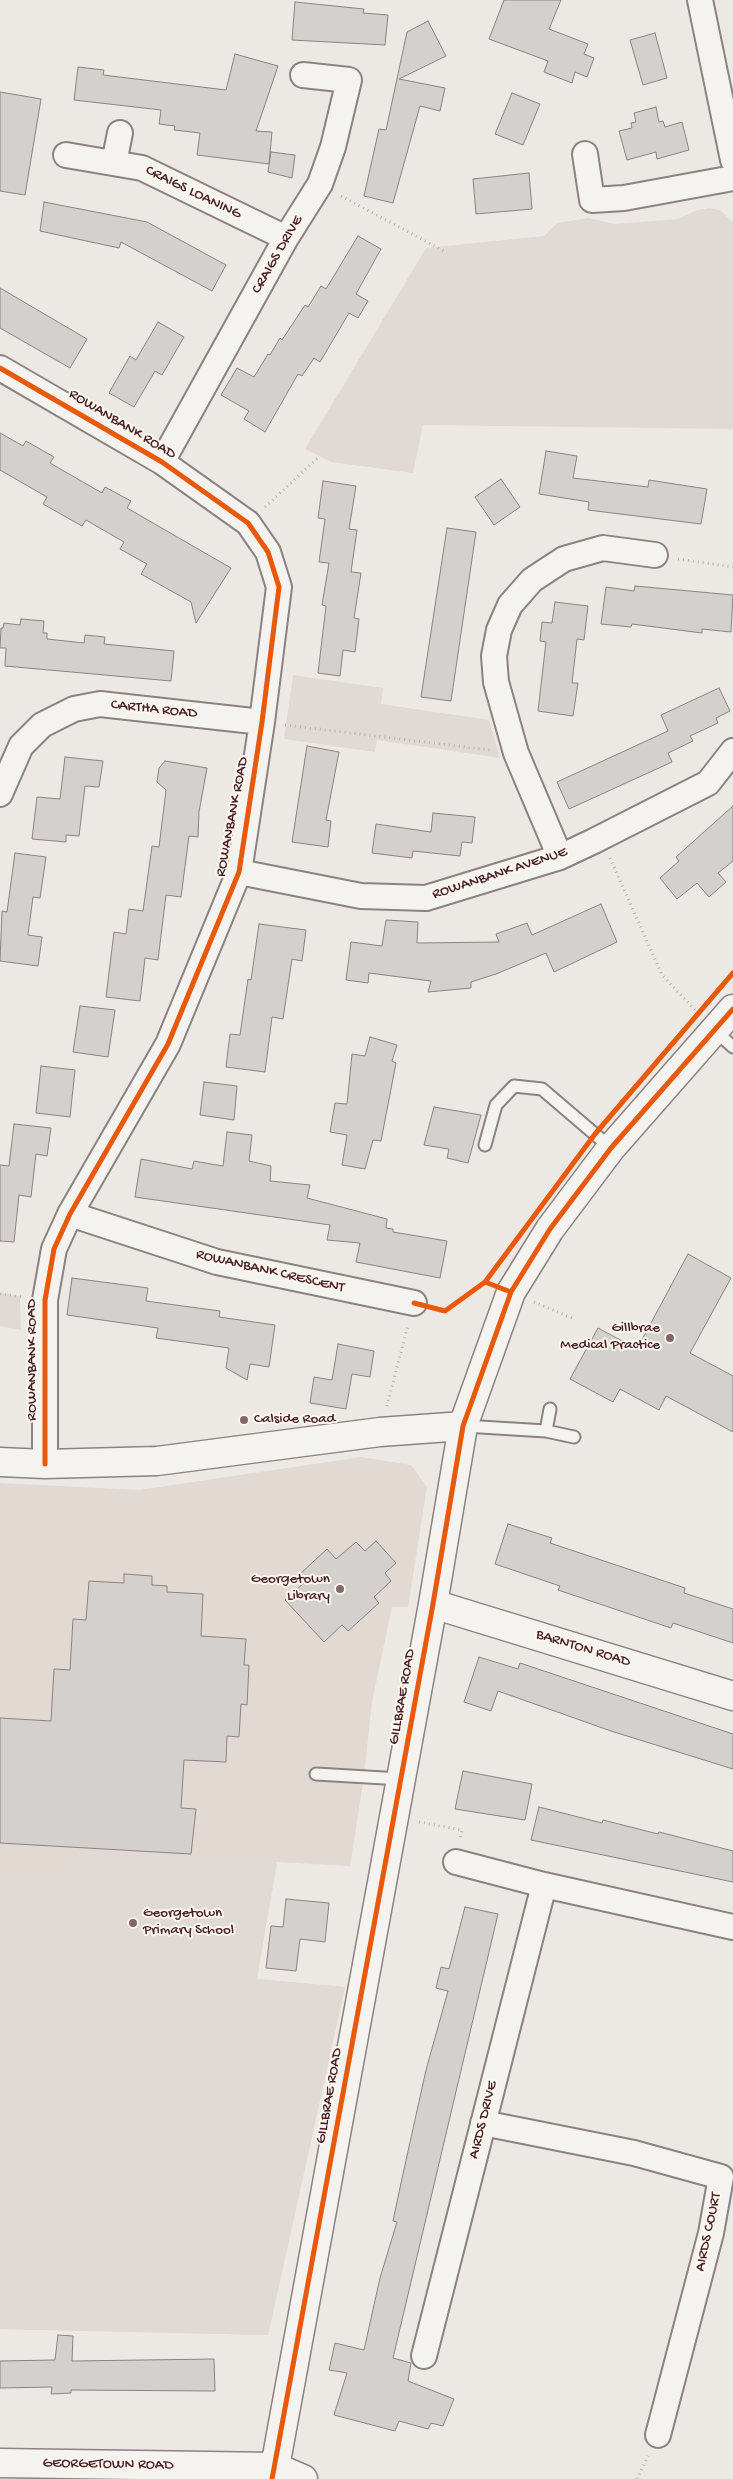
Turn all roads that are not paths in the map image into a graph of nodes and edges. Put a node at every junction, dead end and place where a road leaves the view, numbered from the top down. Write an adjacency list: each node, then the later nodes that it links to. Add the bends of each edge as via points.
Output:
1 (700, 0): 2 (street)
2 (723, 70): 7 (street)
3 (303, 74): 10 (street, CRAIGS DRIVE, via 350,80 320,184)
4 (120, 132): 8 (street)
5 (584, 154): 9 (street, via 592,200 624,198)
6 (66, 155): 8 (street, CRAIGS LOANING)
7 (733, 160)
8 (114, 163): 10 (street, CRAIGS LOANING, via 142,168)
9 (733, 178)
10 (286, 238): 12 (street, CRAIGS DRIVE)
11 (0, 368): 12 (street, ROWANBANK ROAD)
12 (162, 462): 14 (street, ROWANBANK ROAD, via 248,523 268,552 279,587)
13 (655, 555): 17 (street, via 603,548 564,559 532,580 510,605 499,630 494,656 496,682 516,753)
14 (262, 722): 16 (street, CARTHA ROAD, via 100,704 74,710 42,725 21,746); 18 (street, ROWANBANK ROAD)
15 (733, 751): 17 (street, ROWANBANK AVENUE, via 708,783)
16 (0, 794)
17 (560, 857): 18 (street, ROWANBANK AVENUE, via 426,898 361,896)
18 (238, 872): 23 (street, ROWANBANK ROAD, via 168,1044)
19 (733, 1009): 20 (street, GILLBRAE ROAD)
20 (708, 1023): 22 (street, GILLBRAE ROAD)
21 (484, 1145): 22 (lane, via 496,1105 514,1086 542,1088)
22 (611, 1148): 26 (street, GILLBRAE ROAD, via 550,1229 510,1292)
23 (70, 1214): 24 (street, ROWANBANK CRESCENT, via 217,1262); 30 (street, ROWANBANK ROAD, via 54,1250 45,1300)
24 (414, 1303)
25 (550, 1409): 27 (lane)
26 (463, 1426): 27 (lane); 30 (street, via 380,1432 157,1461); 31 (street, GILLBRAE ROAD)
27 (546, 1431): 28 (lane)
28 (574, 1437)
29 (0, 1462): 30 (street)
30 (45, 1464)
31 (433, 1604): 32 (street, BARNTON ROAD); 34 (street, GILLBRAE ROAD)
32 (733, 1696)
33 (316, 1774): 34 (lane)
34 (401, 1779): 42 (street, GILLBRAE ROAD)
35 (456, 1862): 36 (street)
36 (544, 1885): 37 (street); 38 (street, AIRDS DRIVE)
37 (733, 1928)
38 (483, 2123): 39 (street, AIRDS DRIVE); 40 (street, AIRDS COURT, via 634,2153 721,2177 711,2233)
39 (424, 2356)
40 (658, 2435)
41 (0, 2463): 42 (street, GEORGETOWN ROAD)
42 (274, 2473): 43 (street, GEORGETOWN ROAD)
43 (303, 2479)

